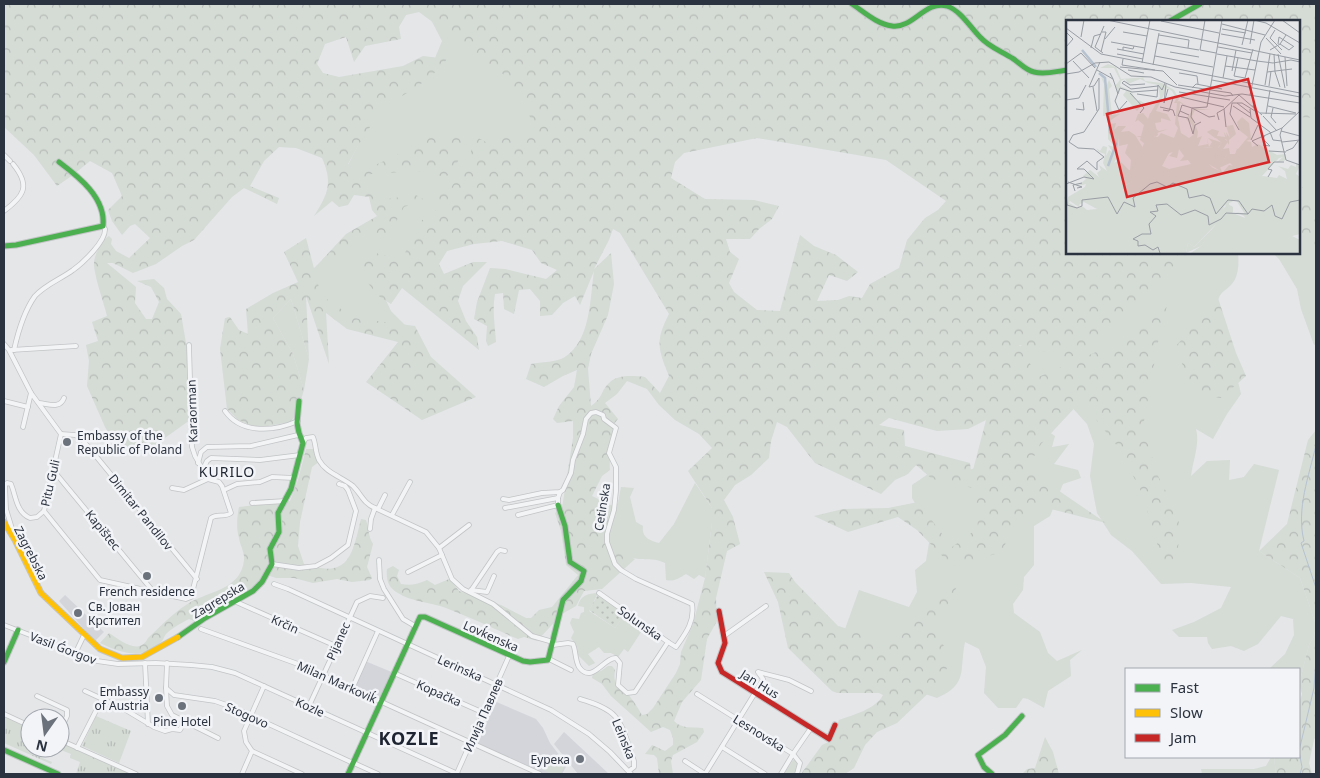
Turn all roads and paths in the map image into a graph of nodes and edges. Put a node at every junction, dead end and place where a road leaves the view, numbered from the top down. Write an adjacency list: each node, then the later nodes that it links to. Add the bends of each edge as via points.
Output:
1 (852, 4): 4 (street, via 893,27 904,26 930,6 946,6 966,21 986,44 1014,59 1028,71)
2 (1200, 4): 3 (street)
3 (1172, 20)
4 (1066, 70)
5 (4, 155): 7 (street, via 22,177 24,189 19,200)
6 (59, 162): 8 (street, via 79,176 99,204)
7 (4, 211)
8 (103, 226): 9 (street); 13 (street, via 106,231 89,255 35,297)
9 (4, 246)
10 (4, 344): 13 (street)
11 (189, 345): 27 (street, Karaorman, via 191,439)
12 (76, 346): 13 (street)
13 (12, 350): 14 (street)
14 (31, 393): 18 (street); 19 (street)
15 (64, 398): 18 (street, via 59,405)
16 (4, 401): 19 (street)
17 (299, 401): 21 (street)
18 (39, 403): 23 (street)
19 (28, 407): 22 (street)
20 (225, 411): 21 (street, via 235,421 253,428 282,427)
21 (298, 421): 24 (street)
22 (23, 426)
23 (61, 434): 28 (street, Pitu Guli); 58 (street, Dimitar Pandilov, via 81,438)
24 (298, 435): 25 (street); 27 (street, via 251,446 207,447 201,452)
25 (303, 444): 26 (street); 43 (street, via 306,438 313,437 321,463 355,488 366,504)
26 (300, 455): 29 (street); 30 (street, via 260,460 211,458 205,465)
27 (198, 463): 30 (street, Karaorman)
28 (53, 470): 44 (street, Pitu Guli); 60 (street, Kapištec)
29 (294, 478): 34 (street, via 272,477); 39 (street)
30 (208, 479): 33 (street, via 184,490); 34 (street, Karaorman, via 220,483)
31 (410, 482): 45 (street)
32 (339, 484): 55 (street, via 348,490 356,511 348,545 316,566 299,568)
33 (172, 488)
34 (224, 490): 58 (street, via 231,513 211,518)
35 (560, 492): 37 (street, Cetinska); 38 (street); 75 (street, Cetinska, via 567,484 586,418 596,412 616,428 610,453 616,468 616,491 607,534 615,564 636,579 692,604 688,629 676,646)
36 (385, 495): 43 (street)
37 (558, 498): 41 (street, Cetinska); 42 (street)
38 (503, 499)
39 (285, 500): 40 (street); 55 (street, via 278,513 279,532 270,551)
40 (252, 503)
41 (558, 505): 46 (street); 76 (street, Cetinska, via 566,526 570,562 584,571 581,581 563,600)
42 (506, 508)
43 (377, 509): 45 (street); 49 (street, via 370,519)
44 (44, 511): 50 (street, Pitu Guli, via 34,518 27,517 17,504 10,483 7,483 4,490 6,509); 60 (street, via 100,580)
45 (392, 515): 51 (street, via 426,532)
46 (518, 515)
47 (4, 522): 50 (street, Zagrebska)
48 (468, 524): 51 (street)
49 (370, 529)
50 (15, 540): 73 (street, Zagrebska, via 41,593)
51 (439, 548): 53 (street)
52 (505, 551): 61 (street, via 496,552)
53 (442, 555): 56 (street); 61 (street, via 452,579 463,589)
54 (379, 560): 69 (street, via 380,580 384,588 403,619)
55 (272, 564): 64 (street, Zagrepska, via 258,587)
56 (408, 572)
57 (494, 576): 61 (street, via 487,592)
58 (197, 579): 60 (street, via 193,594 186,599)
59 (274, 584): 67 (street, Lerinska)
60 (152, 591)
61 (471, 591): 76 (street, via 493,604 532,636)
62 (599, 593): 75 (street, Solunska)
63 (383, 598): 67 (street, Pijanec, via 374,595 360,600)
64 (234, 601): 73 (street, Zagrepska, via 170,643 142,657 122,658 109,654); 78 (street, Krčin)
65 (766, 606): 74 (street)
66 (718, 612): 74 (street, Jan Hus)
67 (349, 618): 72 (street, Lerinska); 78 (street, Pijanec)
68 (4, 624): 71 (street, Vasil Ǵorgov)
69 (415, 626): 77 (street); 80 (street, Lovḱenska, via 420,618 425,617)
70 (201, 629): 88 (street, Milan Markoviḱ, via 281,657)
71 (18, 630): 79 (street, Vasil Ǵorgov); 82 (street)
72 (378, 631): 77 (street, Lerinska); 92 (street)
73 (84, 635): 79 (street)
74 (724, 636): 95 (street, Jan Hus, via 719,667)
75 (668, 642): 76 (street, Solunska, via 638,688 630,694 618,685 620,663 616,658 610,659 596,672 588,672 578,665 572,644)
76 (553, 643): 81 (street)
77 (407, 644): 87 (street); 89 (street, Lerinska)
78 (336, 646): 88 (street, Pijanec)
79 (75, 654): 83 (street, Vasil Ǵorgov, via 97,662)
80 (509, 656): 81 (street, Lovḱenska, via 526,662); 89 (street, Илија Павлев)
81 (550, 660): 86 (street)
82 (4, 662)
83 (145, 663): 84 (street, Vasil Ǵorgov); 110 (street)
84 (154, 663): 85 (street, Kozle)
85 (167, 663): 90 (street, Kozle, via 222,669); 91 (street)
86 (571, 670)
87 (394, 673): 100 (street); 104 (street, Kopačka)
88 (323, 676): 92 (street, Milan Markoviḱ); 101 (street, Pijanec)
89 (496, 684): 104 (street, Илија Павлев); 125 (street, Lerinska, via 578,726)
90 (264, 686): 101 (street, Kozle); 105 (street)
91 (166, 688): 105 (street, Stogovo, via 174,695 215,701); 109 (street, via 168,710)
92 (352, 689): 100 (street, Milan Markoviḱ)
93 (85, 691): 98 (street)
94 (811, 691): 95 (street, via 759,671 763,679)
95 (755, 693): 107 (street); 112 (street, Jan Hus)
96 (698, 694): 107 (street, Lesnovska)
97 (37, 696): 102 (street)
98 (102, 699): 110 (street); 118 (street)
99 (580, 699): 125 (street, Leinska, via 614,714 634,761)
100 (380, 701): 113 (street); 115 (street, Milan Markoviḱ)
101 (309, 706): 113 (street, Kozle)
102 (63, 708)
103 (4, 714): 108 (street)
104 (484, 714): 115 (street, Илија Павлев)
105 (250, 716): 120 (street, via 244,735); 123 (street, Stogovo)
106 (1022, 716): 138 (street, via 1005,735 978,755)
107 (738, 720): 117 (street); 121 (street, Lesnovska)
108 (20, 721)
109 (185, 722): 110 (street, via 180,730 165,731); 114 (street)
110 (148, 724)
111 (835, 725): 112 (street, Jan Hus, via 829,739)
112 (811, 728): 121 (street, Lesnovska)
113 (367, 732): 123 (street); 132 (street, Kozle)
114 (218, 738)
115 (470, 743): 124 (street, Milan Markoviḱ); 132 (street, Илија Павлев)
116 (70, 744): 118 (street)
117 (722, 747): 134 (street); 135 (street)
118 (78, 748): 127 (street)
119 (4, 750): 126 (street)
120 (252, 751): 128 (street); 129 (street)
121 (794, 754): 136 (street); 137 (street, via 800,763)
122 (685, 761): 134 (street)
123 (355, 764): 130 (street); 131 (street, Stogovo)
124 (530, 772): 133 (street, Milan Markoviḱ)
125 (630, 773)
126 (58, 774)
127 (136, 774)
128 (242, 774)
129 (302, 774)
130 (348, 774)
131 (378, 774)
132 (458, 774)
133 (540, 774)
134 (705, 774)
135 (765, 774)
136 (781, 774)
137 (797, 774)
138 (992, 774)

